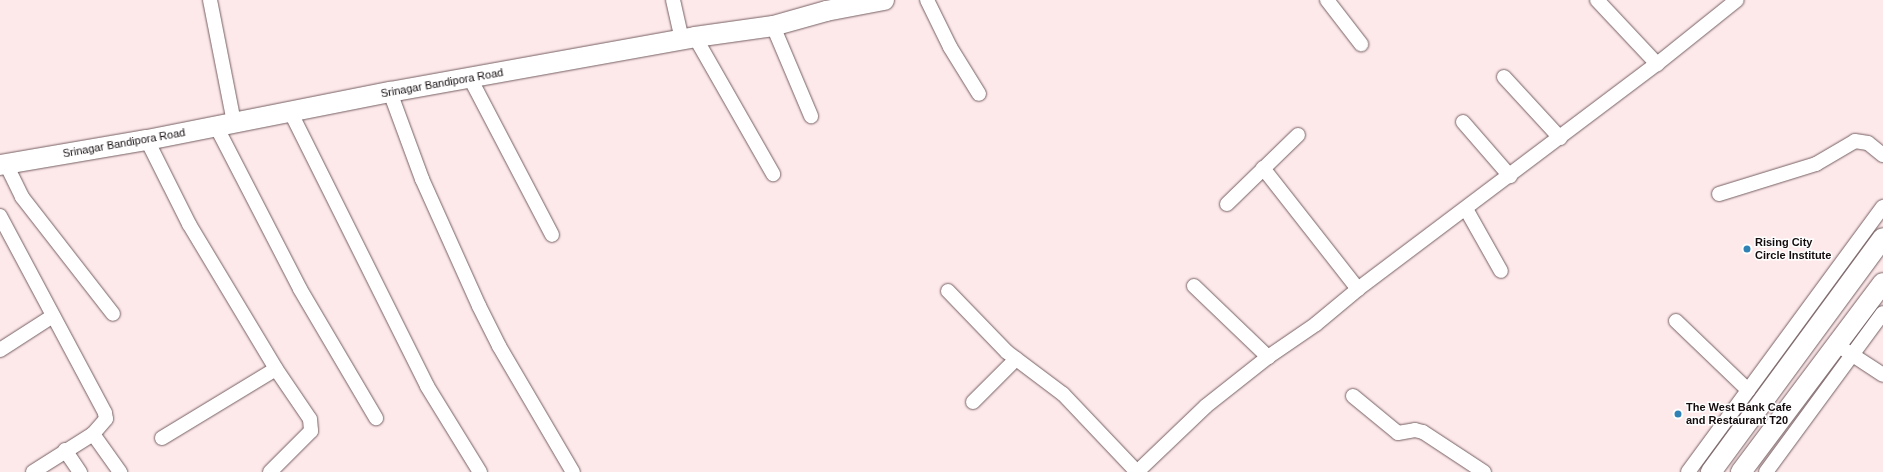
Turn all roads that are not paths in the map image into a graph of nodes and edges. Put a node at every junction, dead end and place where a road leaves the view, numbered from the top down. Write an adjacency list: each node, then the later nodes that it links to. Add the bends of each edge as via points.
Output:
1 (210, 0): 20 (street)
2 (673, 0): 10 (street)
3 (884, 0): 8 (highway, Srinagar Bandipora Road)
4 (927, 0): 16 (street, via 950,47)
5 (1327, 0): 11 (street)
6 (1597, 0): 12 (street)
7 (1737, 0): 12 (street)
8 (825, 6): 9 (highway, Srinagar Bandipora Road)
9 (773, 26): 10 (highway, Srinagar Bandipora Road); 18 (street)
10 (688, 38): 14 (highway, Srinagar Bandipora Road); 27 (street)
11 (1361, 44)
12 (1657, 64): 22 (street)
13 (1504, 77): 22 (street)
14 (470, 78): 15 (highway, Srinagar Bandipora Road); 34 (street)
15 (390, 92): 17 (highway, Srinagar Bandipora Road); 64 (street, via 422,179 479,306 499,346)
16 (979, 94)
17 (290, 111): 20 (highway, Srinagar Bandipora Road); 63 (street, via 427,386)
18 (810, 116)
19 (1462, 122): 28 (street)
20 (225, 124): 23 (highway, Srinagar Bandipora Road); 54 (street, via 297,283)
21 (1298, 135): 26 (street)
22 (1560, 138): 28 (street)
23 (147, 140): 25 (highway, Srinagar Bandipora Road); 49 (street, via 182,212)
24 (1883, 155): 29 (street, via 1868,143 1855,141 1816,164)
25 (3, 164): 42 (street, via 22,197)
26 (1263, 168): 30 (street); 39 (street)
27 (773, 174)
28 (1510, 176): 32 (street)
29 (1719, 194)
30 (1227, 204)
31 (1883, 207): 51 (street)
32 (1466, 209): 36 (street); 39 (street)
33 (0, 216): 43 (street)
34 (552, 235)
35 (1883, 238): 68 (highway)
36 (1501, 271)
37 (1883, 283): 46 (highway)
38 (1194, 286): 47 (street)
39 (1358, 289): 47 (street, via 1316,324)
40 (948, 291): 48 (street)
41 (1883, 313): 46 (street)
42 (113, 314)
43 (53, 316): 45 (street); 55 (street, via 105,413 105,423)
44 (1676, 321): 51 (street)
45 (0, 350)
46 (1845, 350): 50 (street); 58 (highway); 69 (street)
47 (1268, 357): 65 (street, via 1206,406)
48 (1016, 359): 53 (street); 65 (street, via 1063,394)
49 (276, 369): 56 (street); 62 (street, via 312,427)
50 (1883, 375)
51 (1748, 390): 67 (street)
52 (1353, 396): 66 (street, via 1398,433 1415,430 1423,432)
53 (973, 402)
54 (376, 418)
55 (93, 434): 57 (street); 61 (street)
56 (162, 438)
57 (66, 450): 59 (street); 60 (street)
58 (1744, 471)
59 (33, 472)
60 (80, 472)
61 (120, 472)
62 (270, 472)
63 (480, 472)
64 (573, 472)
65 (1137, 472)
66 (1484, 472)
67 (1688, 472)
68 (1711, 472)
69 (1766, 472)

